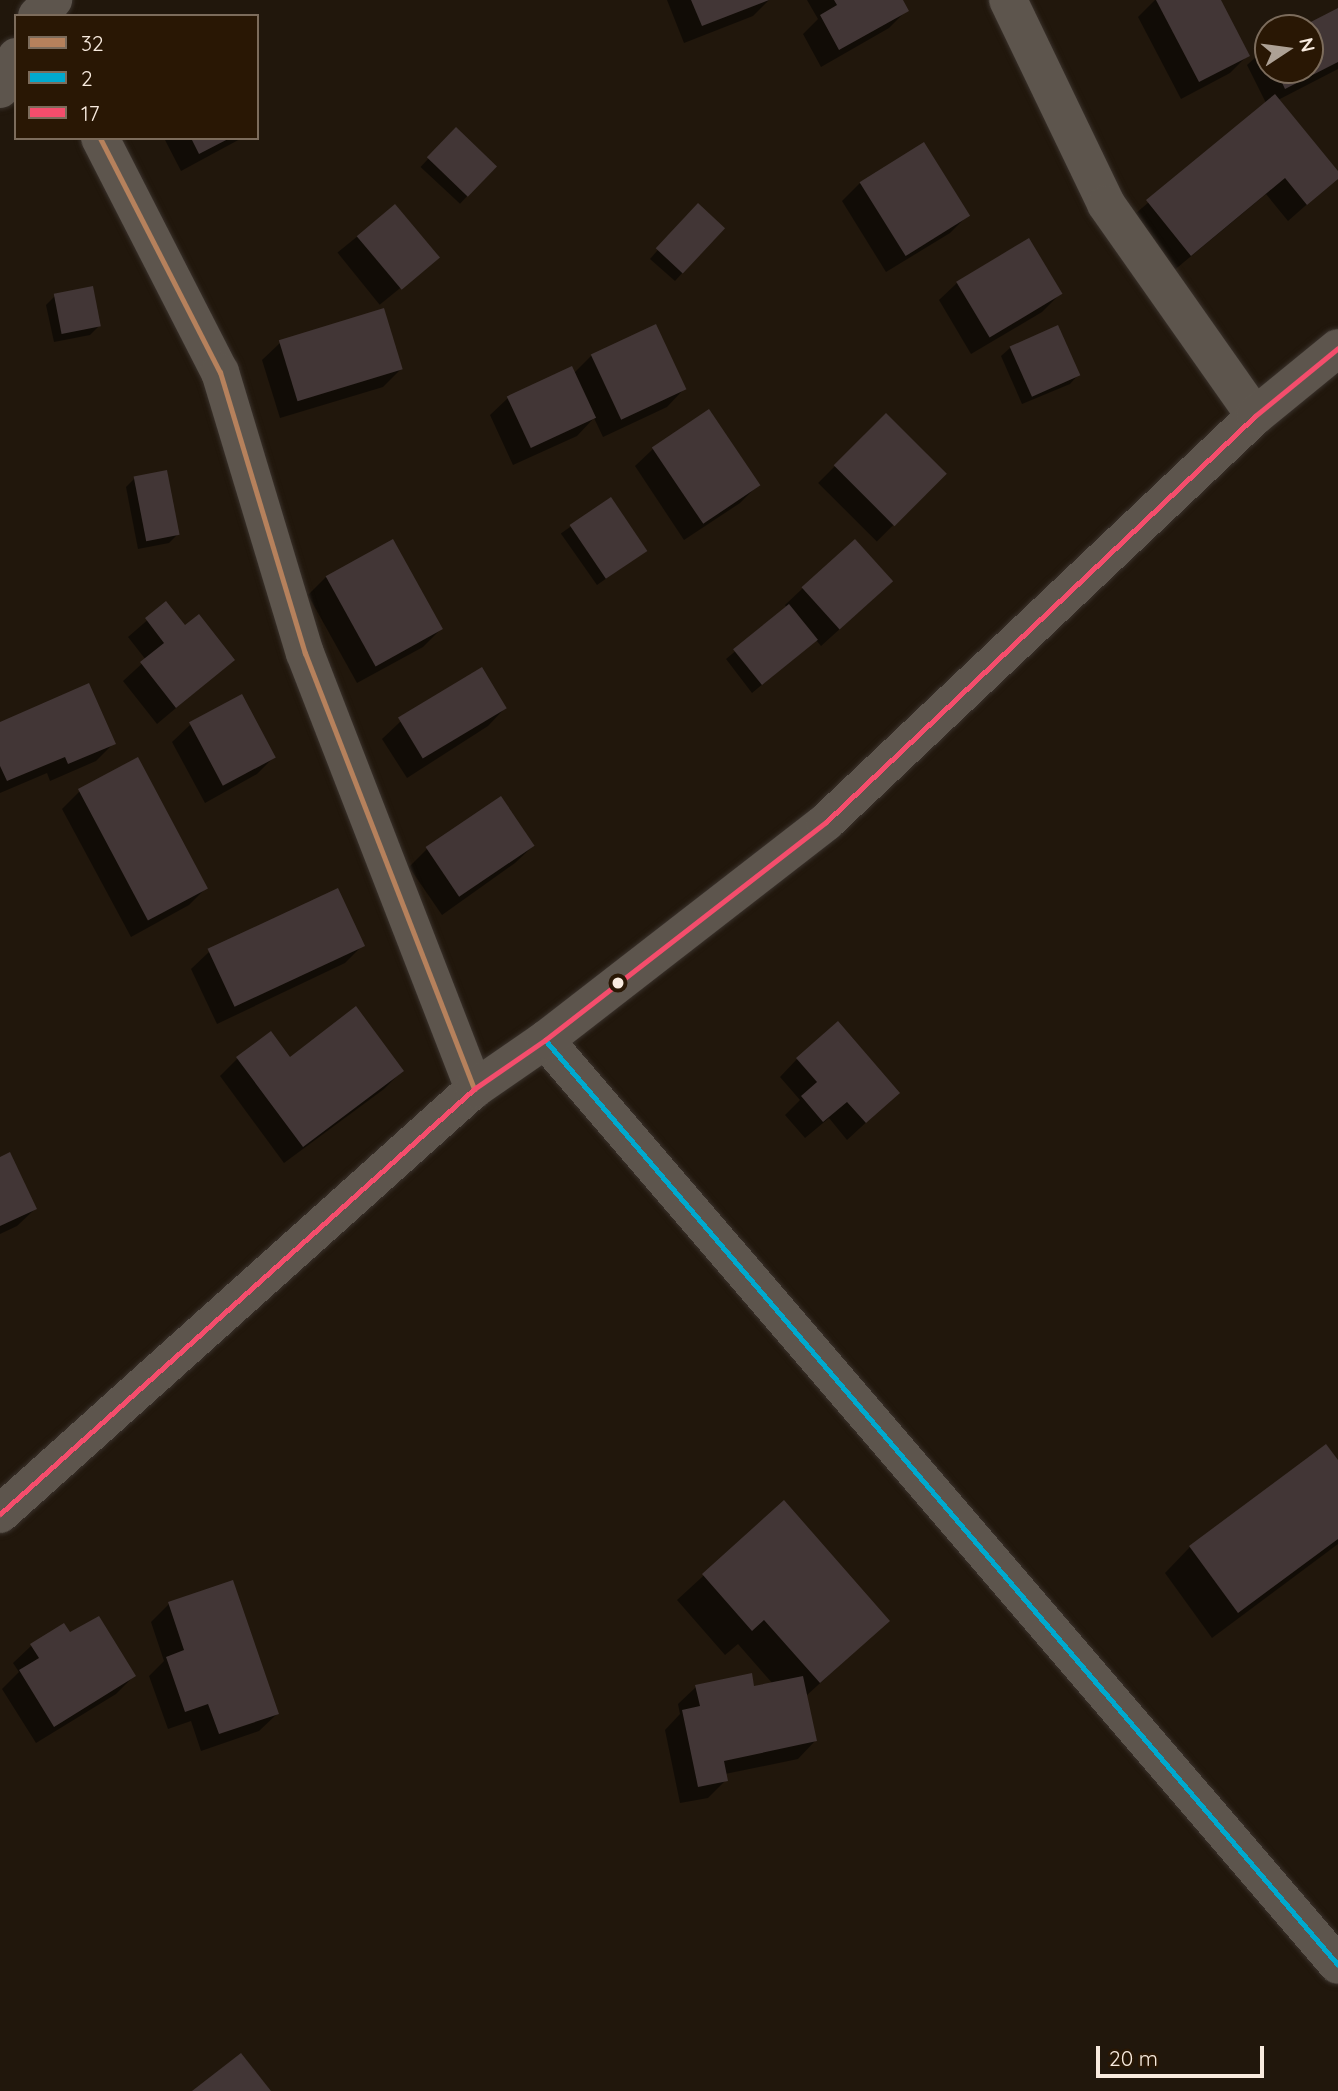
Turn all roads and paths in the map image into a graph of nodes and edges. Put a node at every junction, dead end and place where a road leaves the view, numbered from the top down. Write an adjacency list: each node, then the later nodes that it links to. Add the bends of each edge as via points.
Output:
1 (53, 0): 3 (street)
2 (1008, 0): 8 (street, via 1105,204)
3 (39, 14)
4 (14, 61): 5 (street)
5 (0, 89)
6 (101, 140): 10 (street, via 220,372 305,653)
7 (1338, 348): 8 (street)
8 (1255, 416): 9 (street, via 826,822)
9 (545, 1040): 10 (street); 12 (street)
10 (474, 1089): 11 (street)
11 (0, 1514)
12 (1338, 1965)

